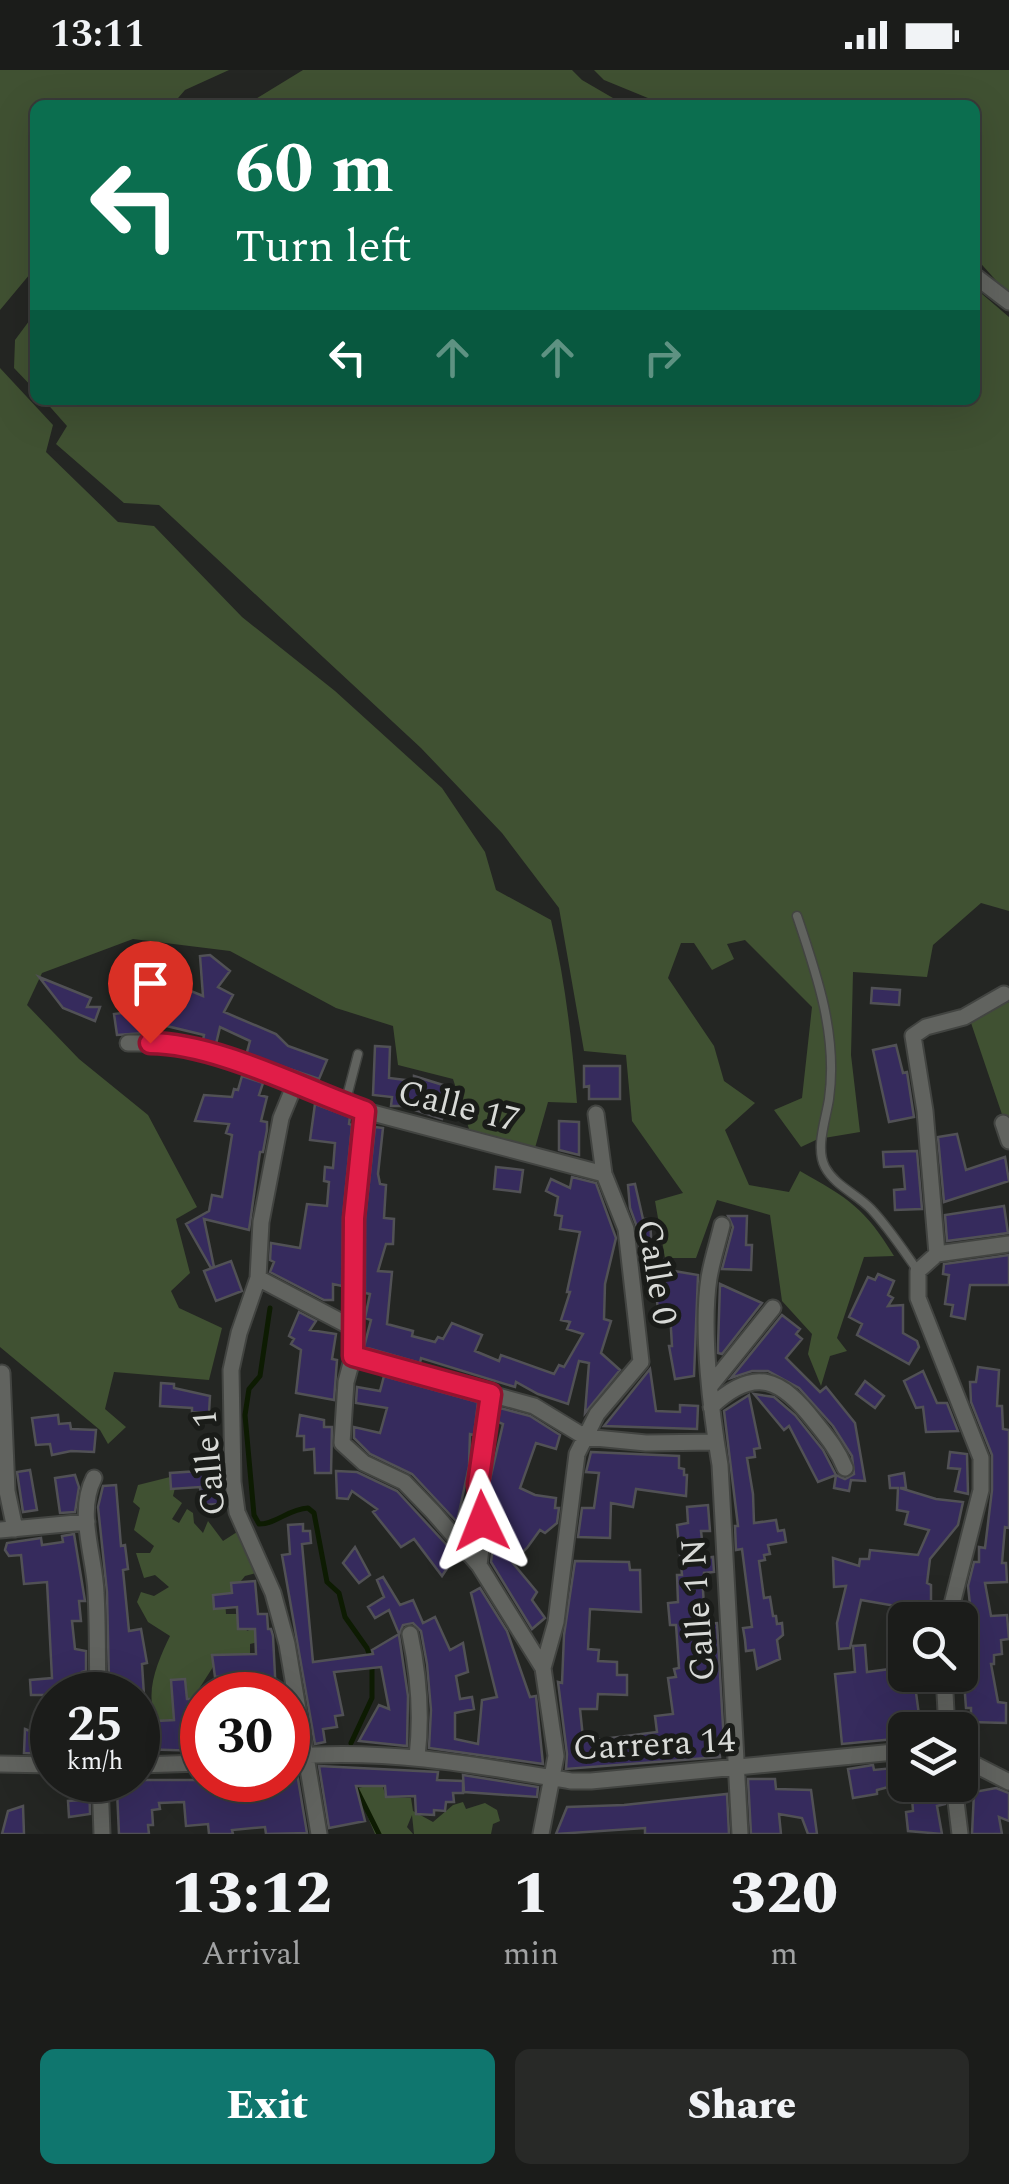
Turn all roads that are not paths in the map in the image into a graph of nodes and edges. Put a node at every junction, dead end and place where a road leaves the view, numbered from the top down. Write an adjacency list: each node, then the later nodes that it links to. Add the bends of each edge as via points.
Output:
1 (980, 280): 2 (street)
2 (1009, 302)
3 (797, 916): 17 (lane, via 828,1022 823,1163 869,1206)
4 (1004, 994): 16 (street, via 913,1036)
5 (128, 1043): 7 (street, Calle 17, via 172,1043)
6 (358, 1054): 8 (lane)
7 (295, 1084): 8 (street, Calle 17); 18 (street, Calle 1, via 278,1135)
8 (344, 1104): 9 (street, Calle 17)
9 (365, 1111): 13 (street, Calle 17); 20 (street, via 354,1218)
10 (596, 1114): 13 (street, Calle 0)
11 (1003, 1124): 12 (street)
12 (1009, 1142)
13 (604, 1174): 26 (street, Calle 0, via 626,1230 641,1362)
14 (722, 1225): 23 (street, Calle 1 N, via 708,1280)
15 (1009, 1244): 16 (street)
16 (937, 1254): 17 (street)
17 (918, 1271): 33 (street, via 918,1298 982,1458 981,1490)
18 (258, 1278): 20 (street); 37 (street, Calle 1, via 231,1370 233,1482 236,1512 274,1593)
19 (772, 1308): 23 (street)
20 (353, 1328): 21 (street)
21 (353, 1356): 24 (street); 32 (street, via 342,1444 404,1482)
22 (2, 1373): 31 (street)
23 (710, 1385): 25 (street, Calle 1 N)
24 (491, 1394): 26 (street, via 534,1406); 32 (street, via 478,1484)
25 (712, 1407): 27 (street, Calle 1 N); 28 (street, via 752,1382 778,1385 807,1412)
26 (585, 1437): 27 (street); 35 (street, Calle 0)
27 (716, 1442): 44 (street, Calle 1 N)
28 (846, 1468)
29 (94, 1478): 30 (street)
30 (87, 1522): 31 (street); 36 (street)
31 (8, 1530)
32 (479, 1565): 35 (street)
33 (953, 1602)
34 (410, 1634): 40 (street, via 418,1673)
35 (543, 1668): 45 (street, Calle 0, via 554,1725)
36 (98, 1672)
37 (292, 1672)
38 (888, 1753): 44 (street, Carrera 14)
39 (310, 1755): 40 (street, Carrera 14)
40 (417, 1757): 45 (street, Carrera 14)
41 (0, 1764): 42 (street)
42 (30, 1765)
43 (978, 1766): 47 (street)
44 (735, 1770): 45 (street, Carrera 14, via 590,1782); 53 (street, Calle 1 N)
45 (553, 1778): 52 (street, Calle 0)
46 (310, 1779): 51 (street, Calle 1)
47 (1009, 1782)
48 (101, 1802): 50 (street)
49 (956, 1802): 54 (street)
50 (102, 1834)
51 (319, 1834)
52 (540, 1834)
53 (740, 1834)
54 (960, 1834)

